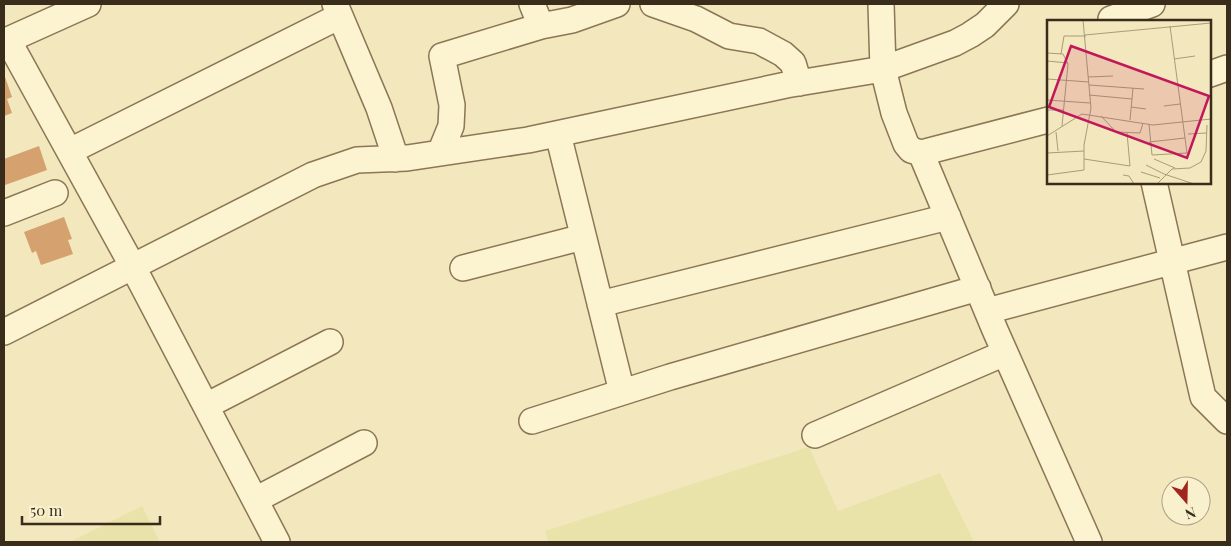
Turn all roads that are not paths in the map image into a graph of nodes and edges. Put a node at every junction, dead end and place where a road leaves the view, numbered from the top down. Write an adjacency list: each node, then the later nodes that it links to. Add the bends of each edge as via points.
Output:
1 (88, 4): 17 (street, via 8,40)
2 (532, 4): 10 (street)
3 (617, 4): 10 (street, via 572,20)
4 (653, 4): 14 (street, via 696,19 729,36 759,41 793,63)
5 (881, 4): 12 (street)
6 (1006, 4): 12 (street, via 985,25 955,43)
7 (1152, 4): 9 (street)
8 (337, 10): 17 (street); 20 (street, via 379,108)
9 (1109, 15)
10 (541, 26): 18 (street, via 442,56 452,105 451,126)
11 (1227, 68): 13 (street)
12 (883, 69): 14 (street); 19 (street, via 906,144 911,150)
13 (1211, 74)
14 (799, 83): 16 (street)
15 (1047, 120): 19 (street)
16 (558, 134): 18 (street); 25 (street)
17 (70, 151): 28 (street)
18 (440, 153): 20 (street)
19 (921, 153): 24 (street)
20 (396, 158): 28 (street, via 357,160 313,175)
21 (1154, 184): 27 (street)
22 (55, 193): 23 (street)
23 (4, 213)
24 (948, 217): 30 (street); 31 (street)
25 (584, 237): 29 (street); 31 (street)
26 (1227, 247): 27 (street)
27 (1173, 262): 32 (street); 37 (street, via 1203,397)
28 (133, 267): 33 (street); 38 (street)
29 (463, 268)
30 (978, 288): 32 (street); 36 (street)
31 (600, 304): 36 (street)
32 (987, 311): 35 (street)
33 (4, 332)
34 (330, 342): 38 (street)
35 (1005, 353): 41 (street); 45 (street)
36 (622, 392): 39 (street)
37 (1218, 399): 40 (street)
38 (206, 406): 43 (street)
39 (532, 420)
40 (1227, 421)
41 (815, 435)
42 (364, 443): 43 (street)
43 (255, 500): 44 (street)
44 (277, 542)
45 (1090, 542)

